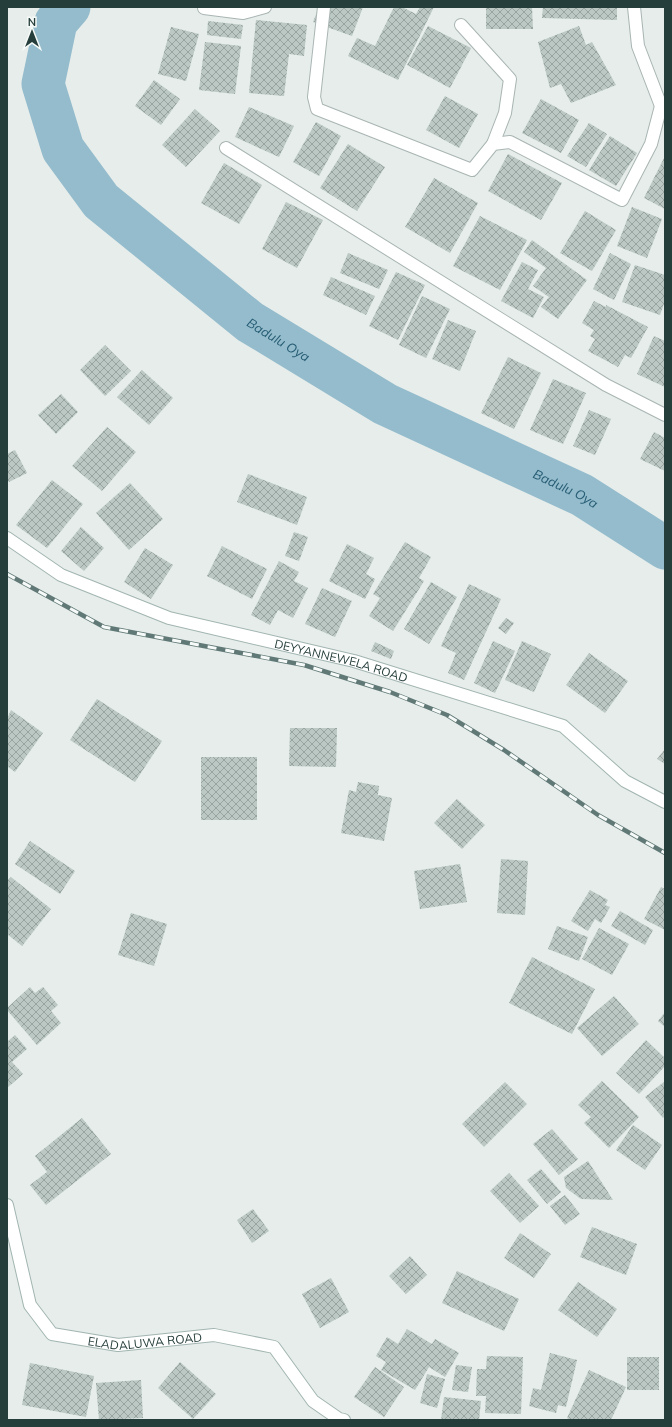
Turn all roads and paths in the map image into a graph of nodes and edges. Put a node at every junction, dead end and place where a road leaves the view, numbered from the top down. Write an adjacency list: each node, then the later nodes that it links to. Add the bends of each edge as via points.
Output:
1 (265, 7): 4 (street, via 242,13)
2 (324, 7): 7 (street, via 314,97 317,109 472,170)
3 (634, 7): 6 (street, via 638,46)
4 (204, 8)
5 (461, 25): 7 (street, via 510,78 505,113)
6 (663, 107): 7 (street, via 651,144 622,200 510,142)
7 (494, 144)
8 (226, 148): 9 (street, via 606,385)
9 (665, 416)
10 (7, 538): 11 (street, DEYYANNEWELA ROAD, via 61,575 169,618 354,661 563,726 625,780)
11 (665, 802)
12 (7, 1205): 13 (street, ELADALUWA ROAD, via 30,1305 52,1334 118,1345 214,1335 274,1347 313,1401)
13 (344, 1420)

